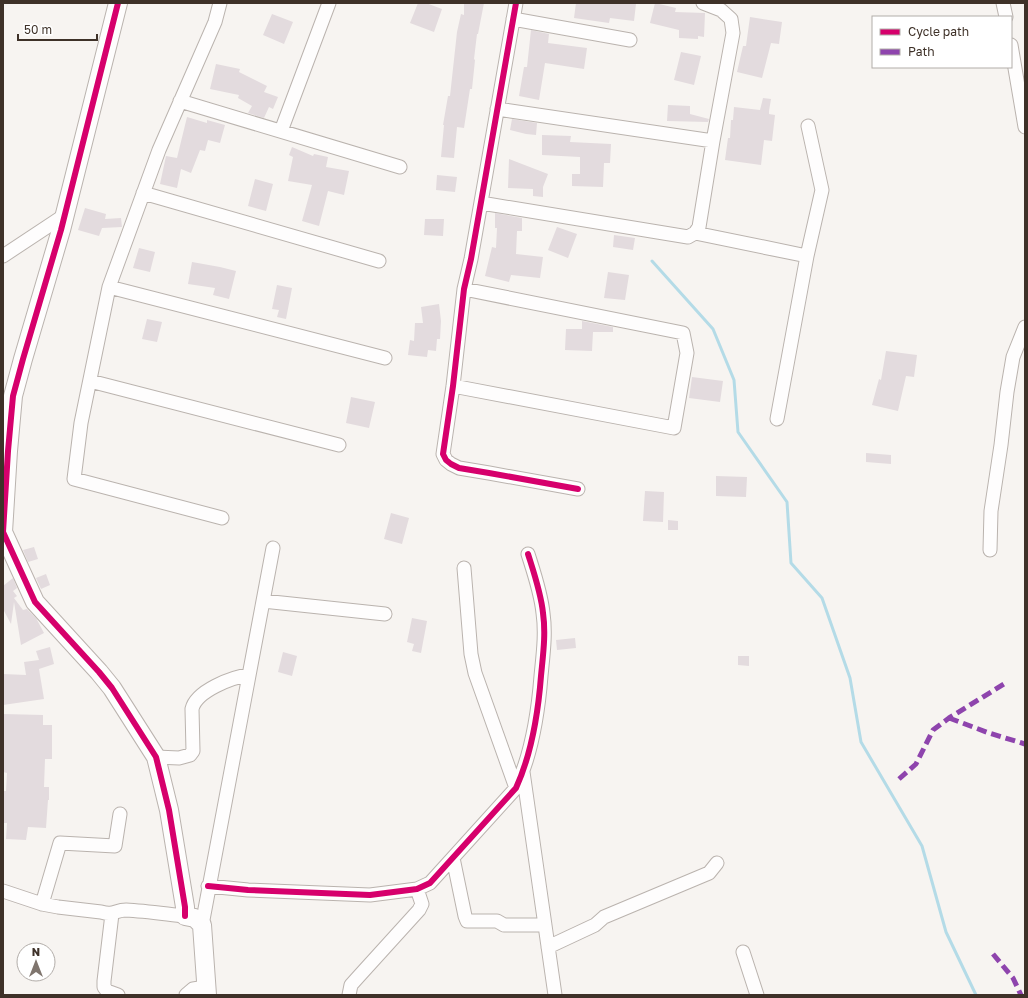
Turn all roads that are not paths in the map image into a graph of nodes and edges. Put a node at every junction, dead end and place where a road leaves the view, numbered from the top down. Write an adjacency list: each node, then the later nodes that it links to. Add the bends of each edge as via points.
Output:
1 (118, 3): 20 (street)
2 (220, 3): 11 (street, via 215,22)
3 (329, 3): 15 (street)
4 (516, 3): 8 (street)
5 (703, 3): 16 (street, via 721,10 730,19 733,34)
6 (1004, 3): 7 (street)
7 (1006, 16)
8 (513, 19): 9 (street); 12 (street)
9 (630, 40)
10 (1012, 50): 14 (street)
11 (180, 101): 15 (street); 18 (street)
12 (497, 109): 16 (street); 19 (street)
13 (808, 126): 23 (street, via 822,190)
14 (1025, 127)
15 (281, 131): 17 (street)
16 (713, 141): 21 (street, via 699,227)
17 (400, 167)
18 (143, 193): 24 (street); 25 (street)
19 (481, 203): 21 (street, via 688,237); 26 (street)
20 (65, 214): 22 (street); 42 (street, via 13,396 3,532 35,602 112,688)
21 (695, 233): 23 (street)
22 (3, 256)
23 (807, 256): 31 (street)
24 (379, 261)
25 (109, 287): 28 (street); 29 (street)
26 (464, 289): 30 (street); 30 (street, via 683,333 687,353 674,428)
27 (1025, 327): 36 (street, via 1013,357 1007,392 991,511)
28 (385, 358)
29 (90, 381): 32 (street); 34 (street, via 81,423 74,479)
30 (453, 386): 33 (street, via 443,454 446,460 459,468)
31 (777, 419)
32 (339, 445)
33 (578, 489)
34 (222, 518)
35 (273, 548): 39 (street)
36 (990, 550)
37 (528, 554): 43 (street, via 538,586 544,627 538,705)
38 (464, 568): 44 (street, via 474,673)
39 (263, 601): 40 (street); 41 (street)
40 (385, 614)
41 (249, 675): 42 (street, via 224,681 193,704 190,755 179,758); 48 (street)
42 (156, 757): 53 (street, via 169,810)
43 (523, 772): 44 (street); 55 (street)
44 (516, 788): 46 (street)
45 (120, 814): 51 (street, via 115,846 60,844)
46 (453, 858): 49 (street, via 430,882); 55 (street, via 467,921)
47 (717, 863): 56 (street, via 709,873 604,917)
48 (208, 886): 49 (street, via 370,895); 54 (street)
49 (417, 889): 61 (street, via 422,904 419,910 351,985)
50 (3, 891): 51 (street)
51 (42, 904): 52 (street)
52 (112, 914): 53 (street, via 124,910); 59 (street, via 104,987)
53 (185, 916): 54 (street, via 195,918)
54 (202, 925): 58 (street)
55 (545, 925): 56 (street)
56 (548, 947): 62 (street)
57 (743, 952): 63 (street)
58 (206, 991): 60 (street, via 193,988)
59 (118, 995)
60 (186, 995)
61 (349, 995)
62 (555, 995)
63 (757, 995)

